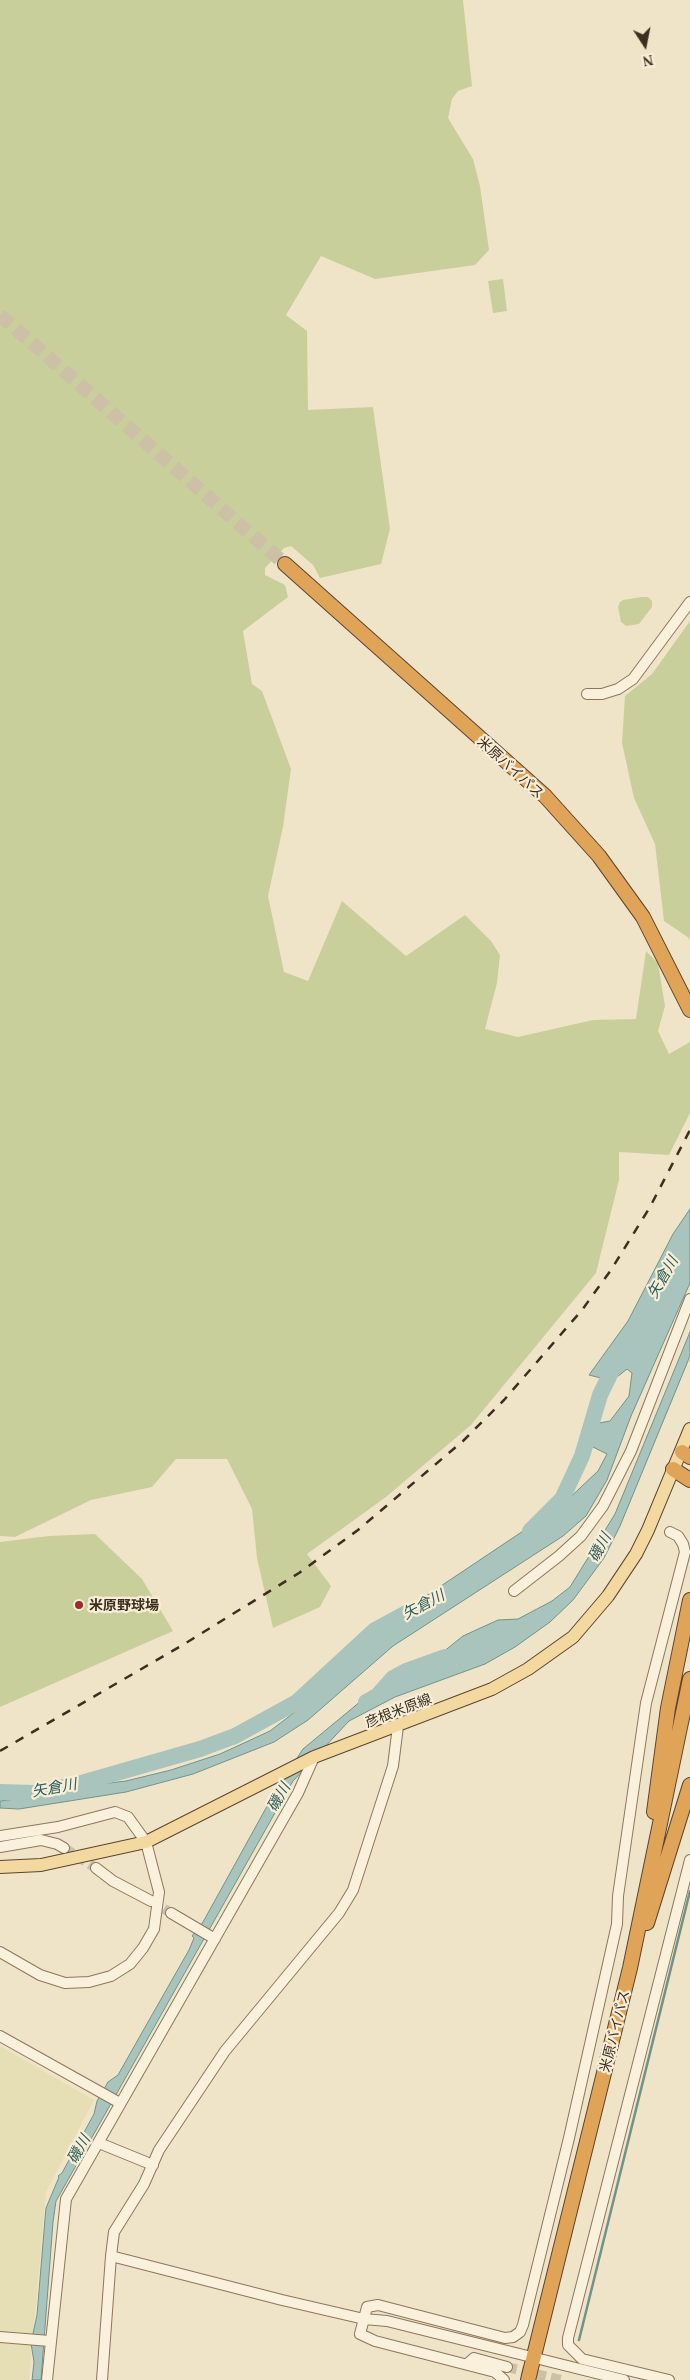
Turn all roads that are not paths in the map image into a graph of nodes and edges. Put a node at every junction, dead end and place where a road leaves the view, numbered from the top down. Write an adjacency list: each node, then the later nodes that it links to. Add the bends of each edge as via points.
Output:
1 (285, 564): 4 (highway, 米原バイパス, via 551,803 599,856 643,917)
2 (690, 602): 3 (street, via 633,679 618,689)
3 (587, 694)
4 (690, 1010)
5 (690, 1298): 11 (street, via 631,1451 603,1506 574,1543)
6 (690, 1429): 7 (main road, 彦根米原線)
7 (686, 1455): 8 (main road, 彦根米原線)
8 (673, 1469): 9 (highway); 14 (main road, 彦根米原線, via 636,1554 608,1596 573,1637 528,1669 492,1689)
9 (690, 1480)
10 (670, 1532): 35 (street, via 678,1536 685,1552 646,1704 618,1896 617,1924 574,2119 523,2325 520,2332 505,2338 378,2305 367,2307)
11 (514, 1591)
12 (690, 1600): 24 (highway, via 661,1754)
13 (690, 1679): 24 (highway, 米原バイパス)
14 (398, 1726): 15 (main road, 彦根米原線); 33 (street, via 393,1766 353,1890 339,1913 225,2050 159,2150)
15 (314, 1758): 18 (main road, 彦根米原線); 27 (street, via 298,1793)
16 (690, 1785): 29 (highway, via 639,1950)
17 (0, 1836): 18 (street, via 58,1827 115,1812 128,1818)
18 (146, 1842): 22 (main road, 彦根米原線, via 41,1865); 28 (street, via 159,1892 154,1929 130,1964 111,1976 89,1982 65,1983 40,1975)
19 (0, 1847): 20 (street, via 41,1840)
20 (64, 1848)
21 (690, 1860): 46 (street, via 568,2338 568,2345 582,2359)
22 (0, 1867)
23 (96, 1868): 25 (street)
24 (646, 1892): 29 (highway, 米原バイパス)
25 (151, 1901)
26 (171, 1913): 27 (street)
27 (212, 1938): 31 (street)
28 (0, 1952)
29 (630, 1968): 38 (highway, 米原バイパス)
30 (0, 2036): 31 (street)
31 (118, 2102): 32 (street)
32 (99, 2143): 33 (street); 37 (street, via 66,2199)
33 (153, 2165): 34 (street, via 114,2232)
34 (111, 2256): 35 (street); 42 (street)
35 (364, 2319): 38 (street, via 387,2321); 39 (street, via 360,2334 376,2341)
36 (0, 2337): 37 (street)
37 (48, 2341): 41 (street)
38 (534, 2357): 44 (highway, 米原バイパス); 45 (street)
39 (467, 2364): 40 (street, via 474,2358); 43 (street, via 495,2372)
40 (507, 2366)
41 (47, 2380)
42 (102, 2380)
43 (504, 2380)
44 (528, 2380)
45 (624, 2380)
46 (669, 2380)

